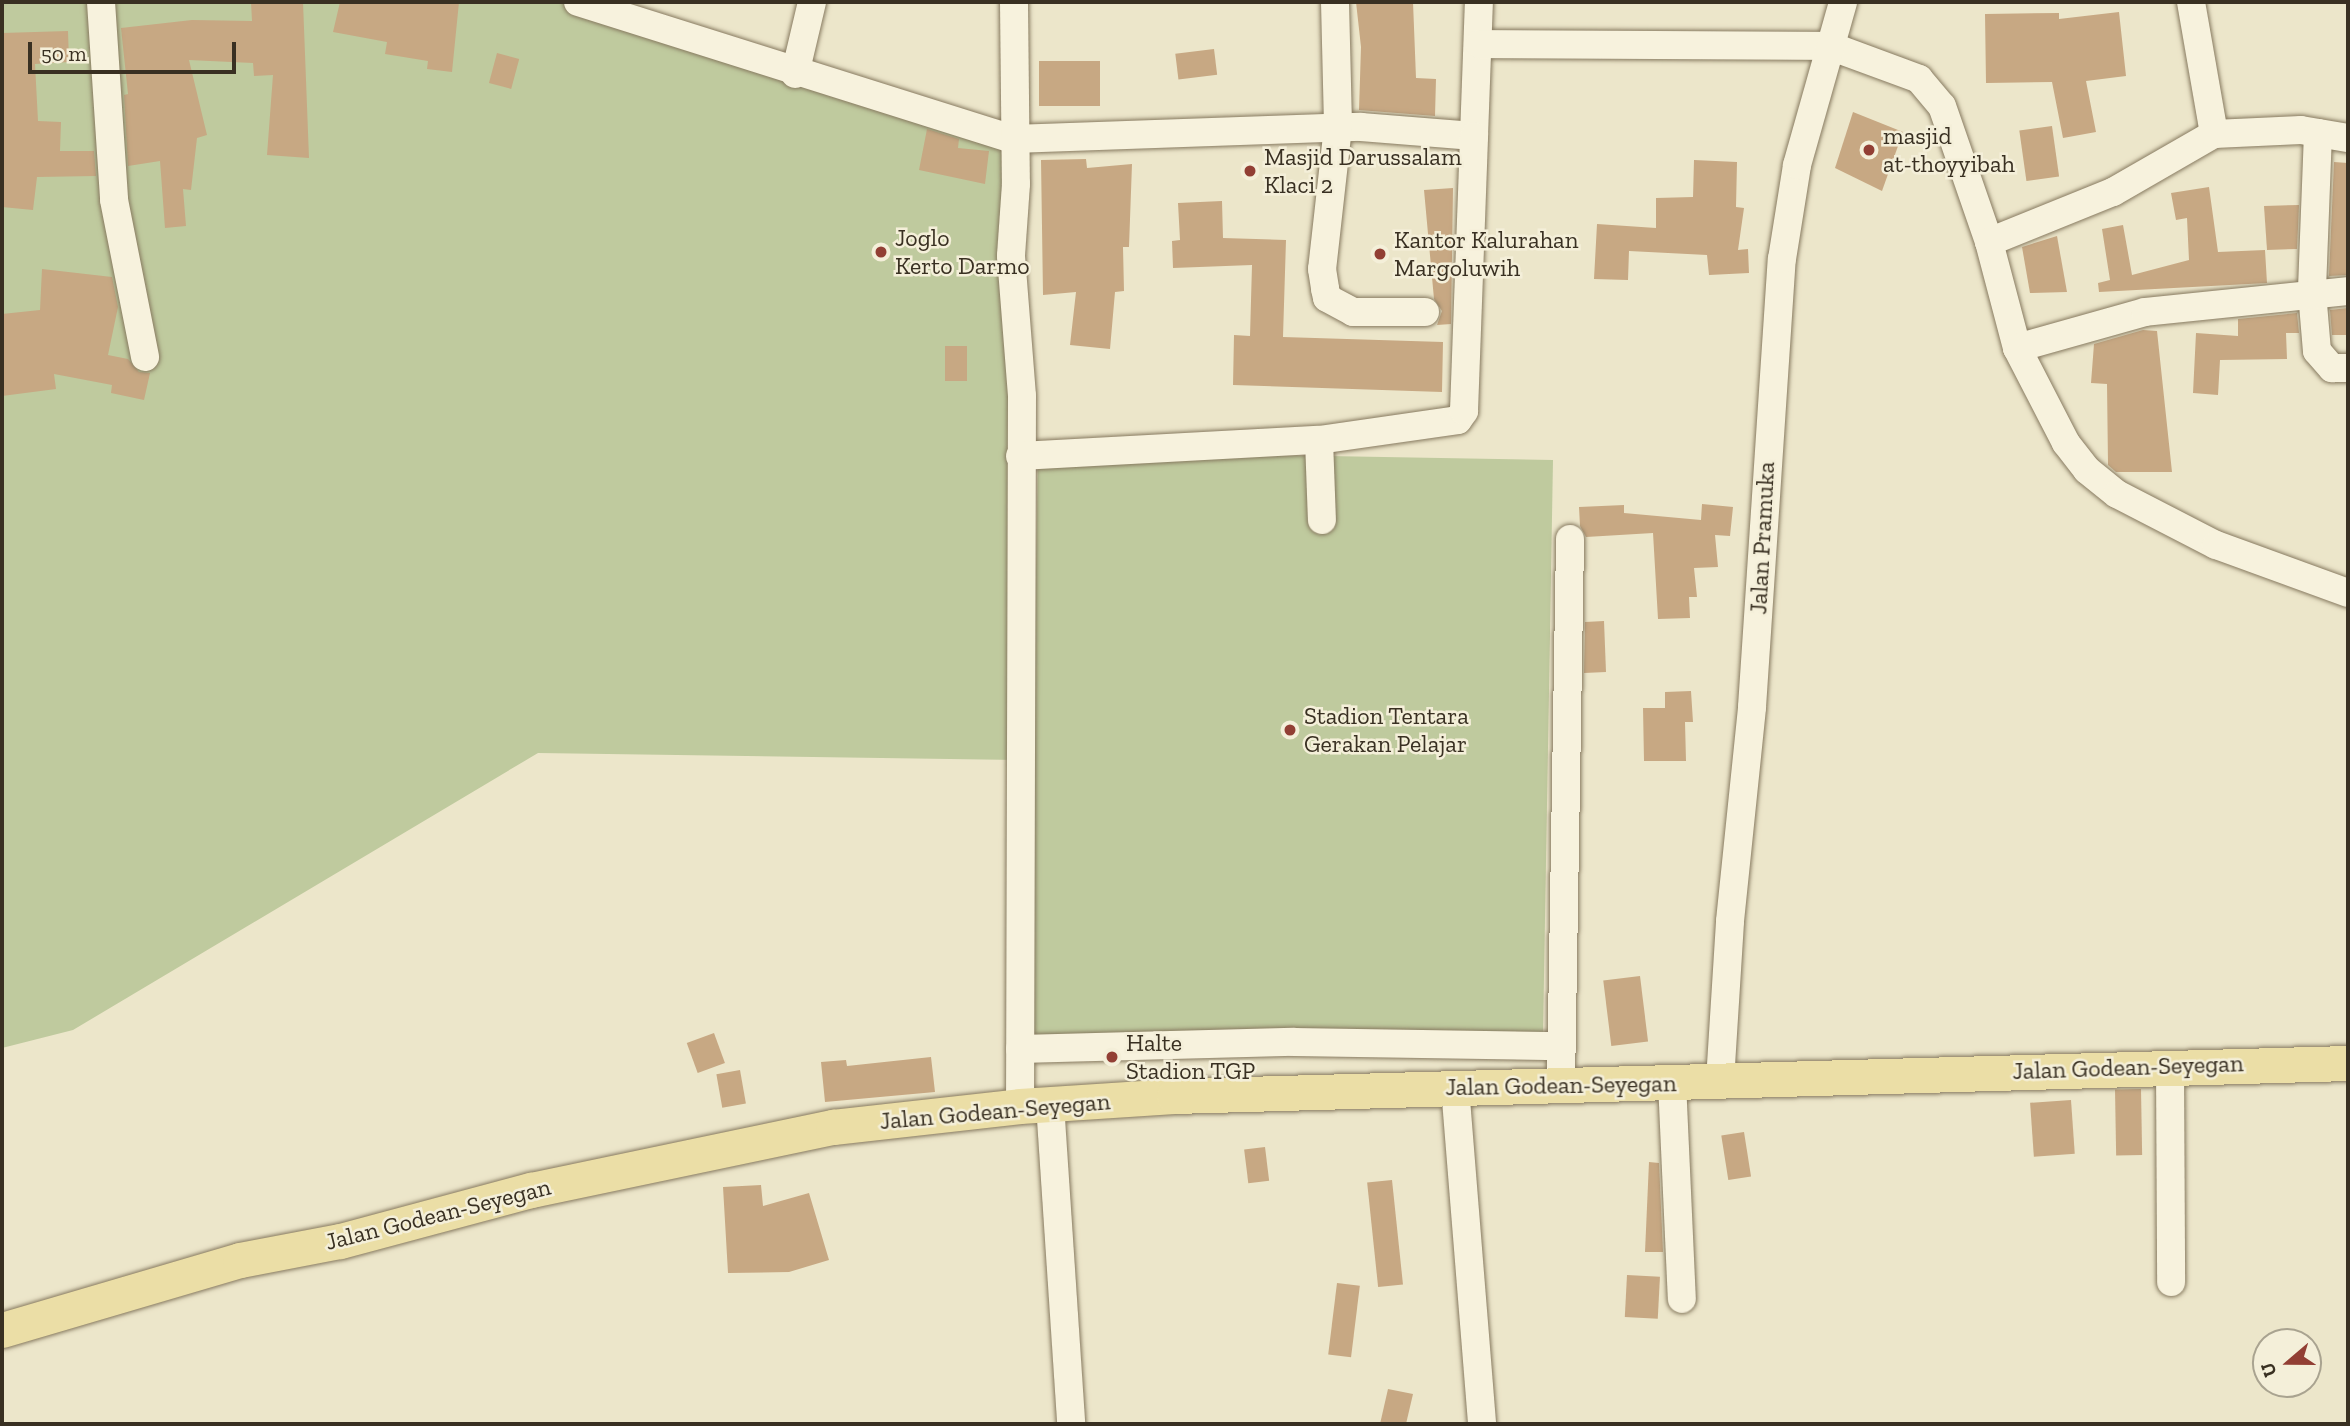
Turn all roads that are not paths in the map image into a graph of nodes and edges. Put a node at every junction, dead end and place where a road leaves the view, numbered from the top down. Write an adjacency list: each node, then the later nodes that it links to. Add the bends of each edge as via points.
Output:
1 (101, 2): 23 (street, via 114,200)
2 (578, 2): 11 (street)
3 (812, 2): 11 (street)
4 (1014, 2): 17 (street)
5 (1335, 2): 12 (street)
6 (1479, 2): 9 (street)
7 (1843, 2): 10 (street, Jalan Pramuka)
8 (2192, 2): 14 (street)
9 (1480, 44): 10 (street); 15 (street)
10 (1830, 46): 18 (street, via 1919,79 1930,89 1942,106); 34 (street, Jalan Pramuka, via 1797,165 1782,259 1752,707 1730,921)
11 (795, 74): 17 (street)
12 (1338, 127): 15 (street); 17 (street); 21 (street, via 1322,269 1327,298 1353,312)
13 (2318, 133): 14 (street); 16 (street); 20 (street)
14 (2214, 134): 18 (street, via 2113,191)
15 (1474, 136): 25 (street, via 1464,411 1448,424)
16 (2348, 138)
17 (1013, 139): 26 (street, via 1016,184 1011,256 1022,396)
18 (1989, 242): 22 (street)
19 (2348, 291): 20 (street)
20 (2312, 292): 22 (street, via 2145,312); 24 (street, via 2317,351 2332,368)
21 (1424, 312)
22 (2017, 348): 29 (street, via 2066,443 2087,470 2117,494 2216,545)
23 (145, 357)
24 (2348, 368)
25 (1319, 440): 26 (street); 27 (street)
26 (1020, 456): 31 (street)
27 (1322, 520)
28 (1570, 539): 30 (street)
29 (2348, 593)
30 (1562, 1046): 31 (street, via 1294,1042); 36 (street)
31 (1020, 1049): 38 (street)
32 (2348, 1063): 33 (main road, Jalan Godean-Seyegan)
33 (2170, 1065): 34 (main road, Jalan Godean-Seyegan); 39 (street)
34 (1720, 1081): 35 (main road, Jalan Godean-Seyegan)
35 (1672, 1082): 36 (main road, Jalan Godean-Seyegan); 40 (street)
36 (1561, 1084): 37 (main road, Jalan Godean-Seyegan)
37 (1455, 1087): 38 (main road, Jalan Godean-Seyegan); 43 (street)
38 (1035, 1105): 41 (main road, Jalan Godean-Seyegan, via 833,1127 531,1189 340,1241 240,1260); 42 (street)
39 (2171, 1282)
40 (1682, 1299)
41 (2, 1330)
42 (1071, 1424)
43 (1482, 1424)

